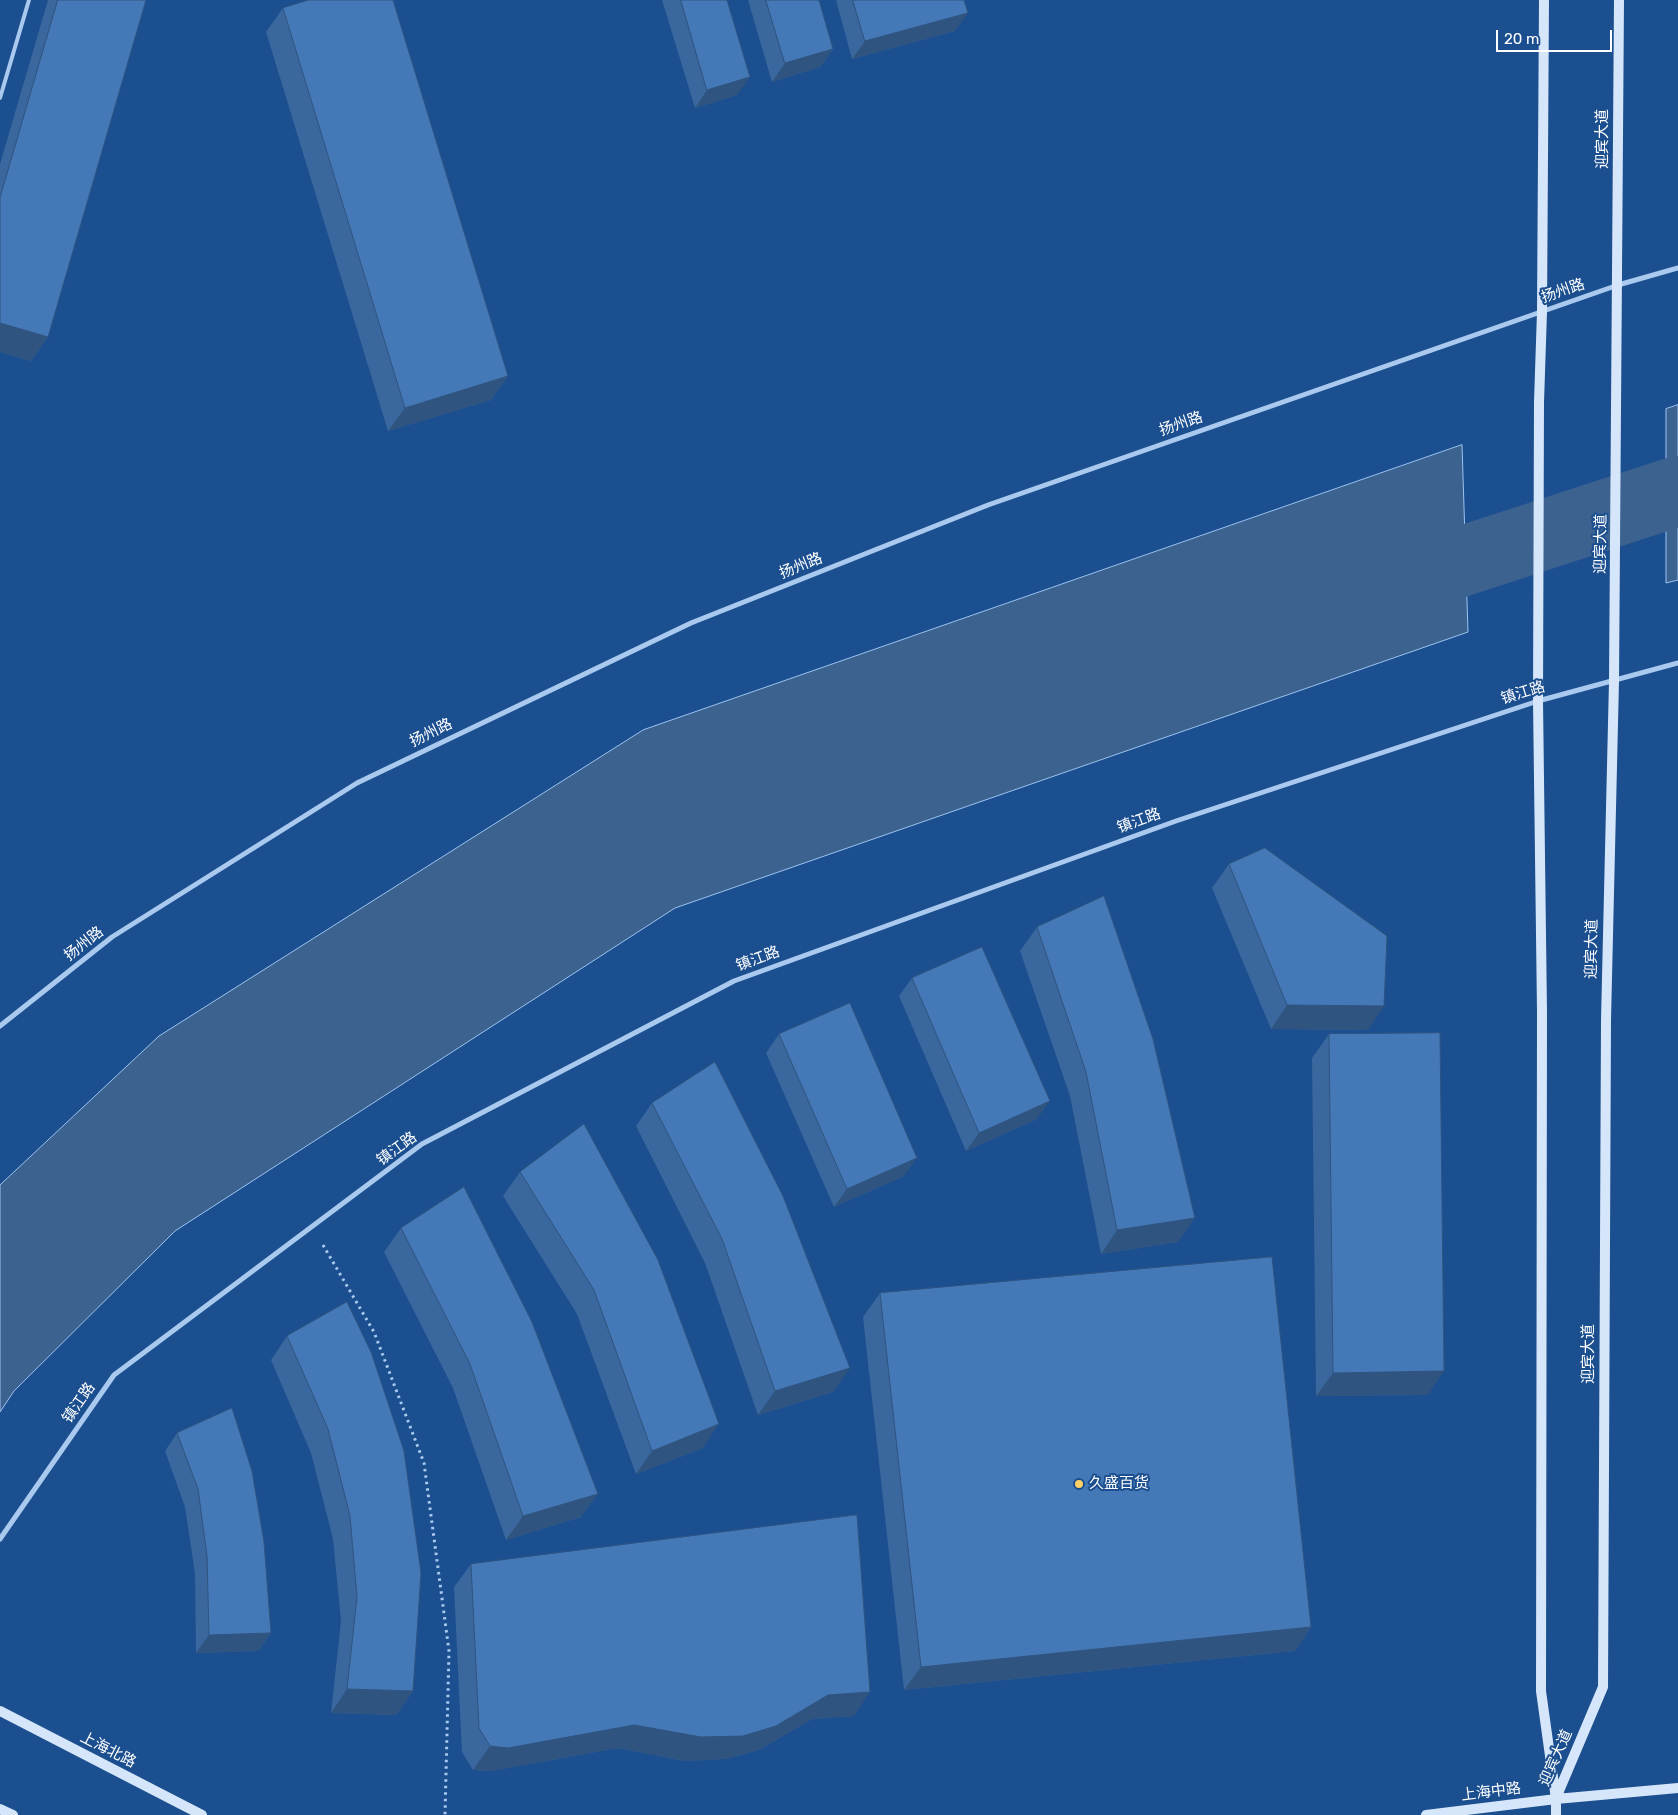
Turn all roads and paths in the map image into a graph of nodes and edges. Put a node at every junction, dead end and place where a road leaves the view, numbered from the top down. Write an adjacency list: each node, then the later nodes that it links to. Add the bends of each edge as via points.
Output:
1 (29, 0): 4 (lane)
2 (1544, 0): 7 (main road, 迎宾大道)
3 (1619, 0): 6 (main road, 迎宾大道)
4 (0, 98)
5 (1678, 268): 6 (street, 扬州路)
6 (1618, 285): 7 (street, 扬州路); 9 (main road, 迎宾大道)
7 (1542, 312): 10 (main road, 迎宾大道); 11 (street, 扬州路, via 988,505 691,623 357,783 112,937)
8 (1678, 663): 9 (street, 镇江路)
9 (1614, 680): 10 (street, 镇江路); 16 (main road, 迎宾大道, via 1606,1020 1603,1686)
10 (1538, 701): 12 (street, 镇江路, via 1176,821 734,981 422,1144); 16 (main road, 迎宾大道, via 1542,1012 1540,1691)
11 (0, 1026)
12 (312, 1227): 13 (street, 镇江路, via 114,1375); 20 (path, via 374,1332 424,1463 448,1651)
13 (0, 1539)
14 (0, 1712): 19 (main road, 上海北路)
15 (1678, 1788): 16 (main road, 上海中路)
16 (1556, 1799): 21 (main road, 上海中路); 22 (main road)
17 (0, 1809): 18 (main road)
18 (13, 1815)
19 (202, 1815)
20 (445, 1815)
21 (1426, 1815)
22 (1556, 1815)

